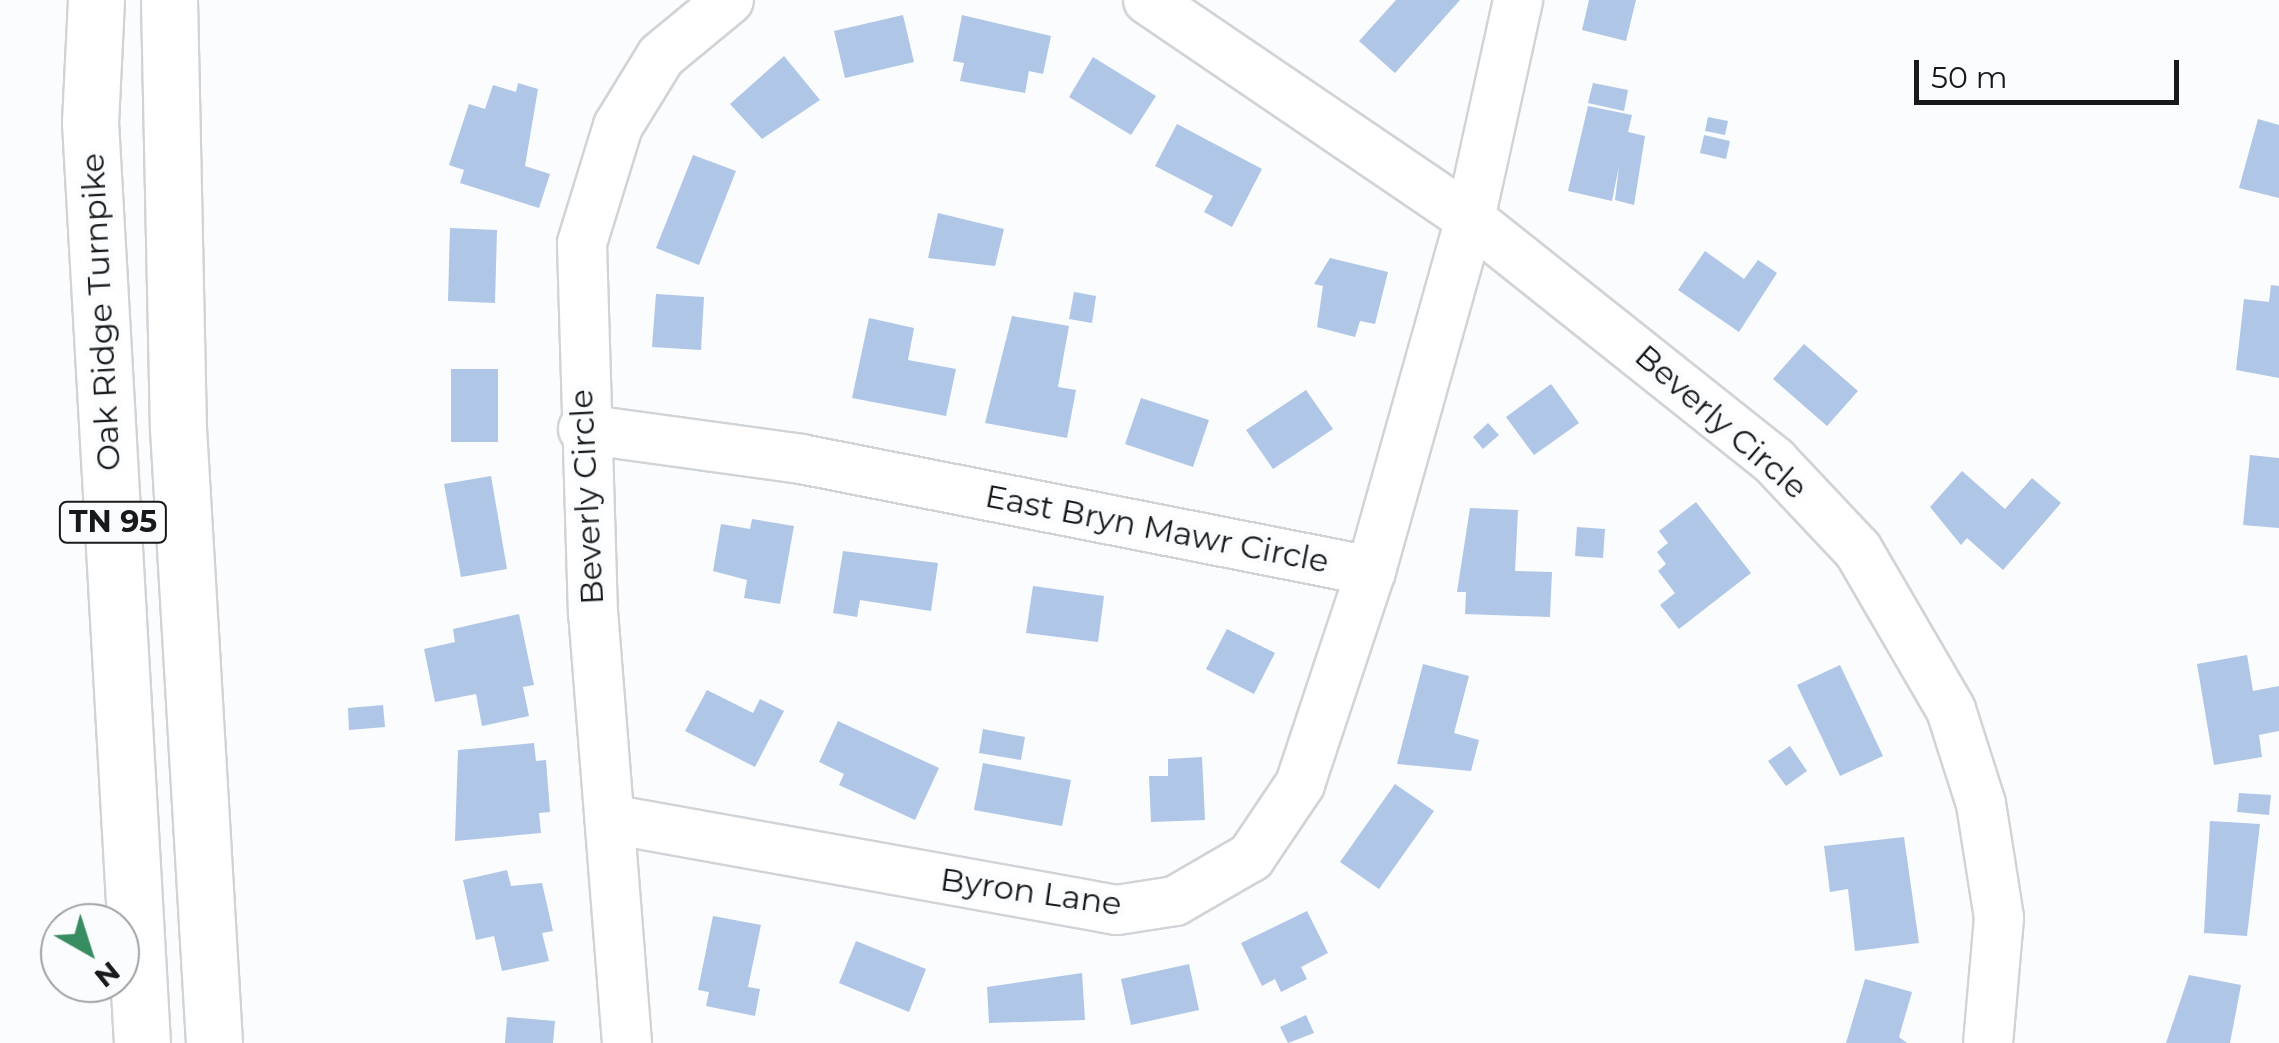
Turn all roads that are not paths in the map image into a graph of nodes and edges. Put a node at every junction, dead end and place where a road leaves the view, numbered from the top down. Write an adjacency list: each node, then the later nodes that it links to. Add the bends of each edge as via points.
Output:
1 (96, 0): 11 (highway, Oak Ridge Turnpike / TN 95, via 90,122)
2 (154, 0): 3 (street)
3 (169, 0): 12 (highway, TN 95, via 178,428)
4 (729, 0): 8 (street, Beverly Circle, via 661,56 618,126 589,206)
5 (1148, 0): 7 (street, Beverly Circle)
6 (1518, 0): 7 (street, East Bryn Mawr Circle)
7 (1470, 219): 9 (street, East Bryn Mawr Circle); 14 (street, Beverly Circle, via 1774,461 1858,550 1898,612 1951,710 1981,804 1999,918)
8 (583, 430): 9 (street, East Bryn Mawr Circle, via 801,459); 10 (street, Beverly Circle)
9 (1371, 571): 10 (street, Byron Lane, via 1322,728 1277,828 1222,882 1175,902 1117,910 1031,899)
10 (610, 819): 13 (street, Beverly Circle)
11 (142, 1043)
12 (214, 1043)
13 (627, 1043)
14 (1988, 1043)

